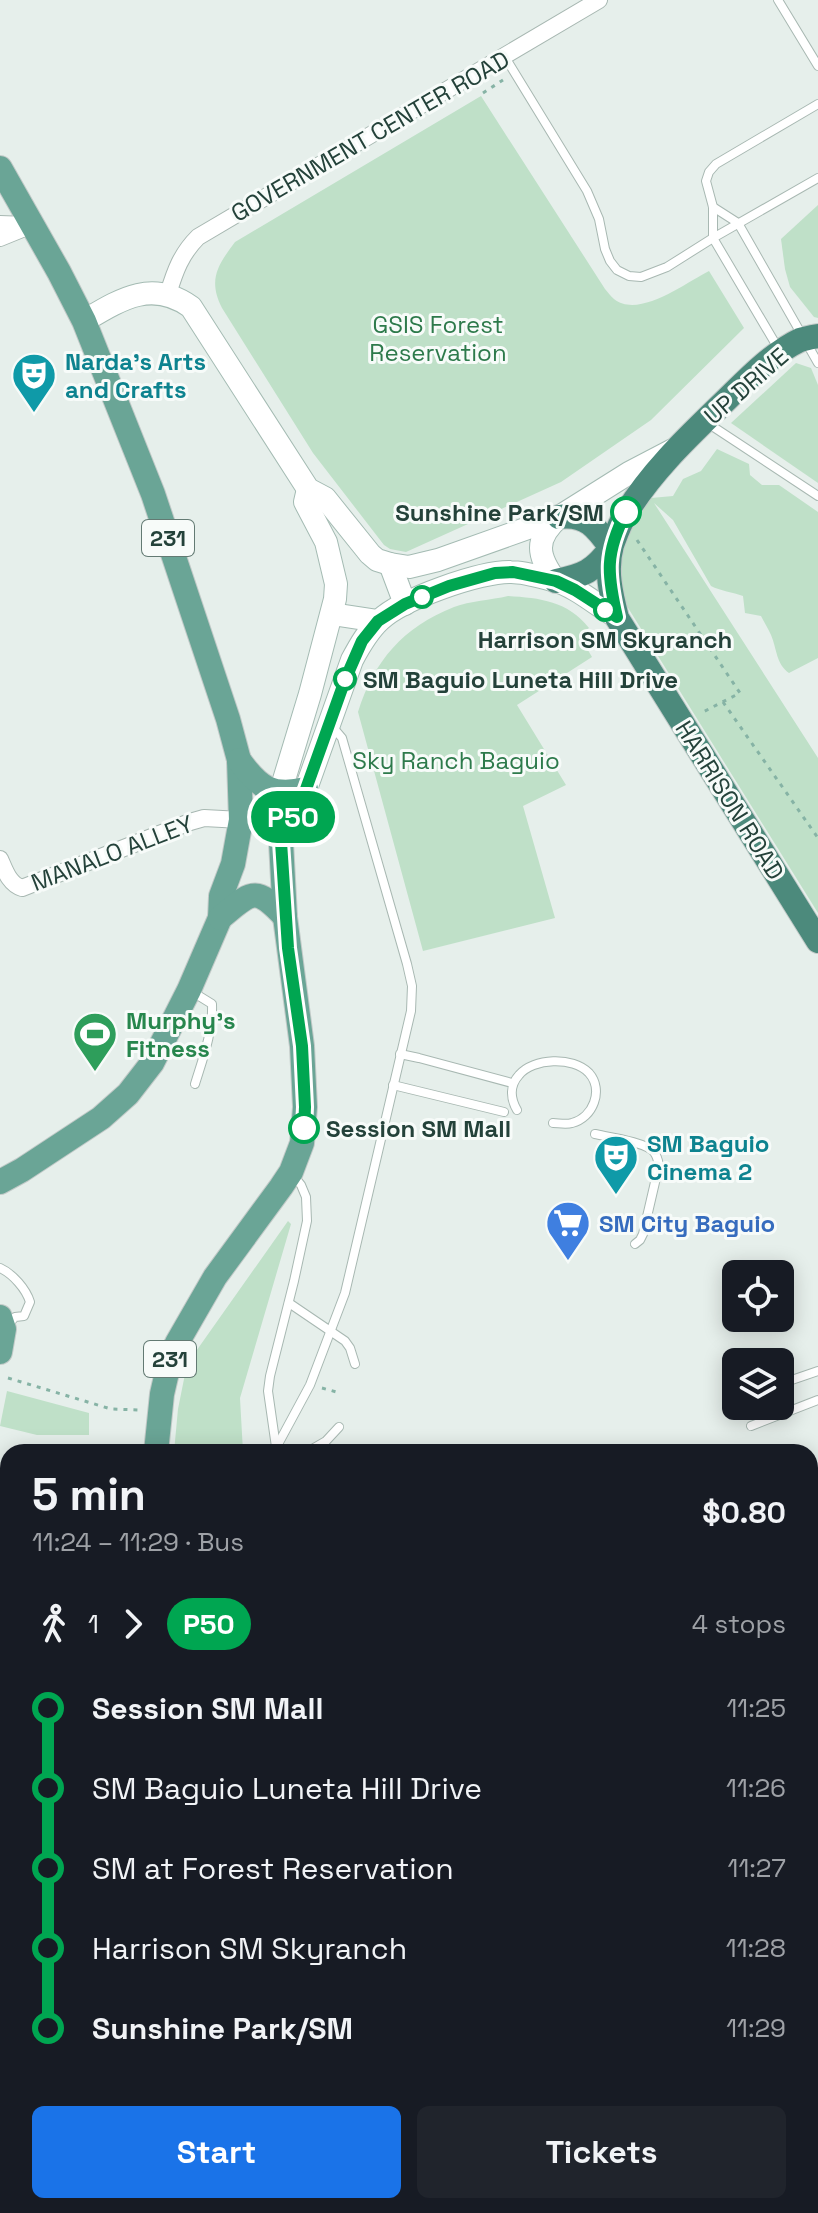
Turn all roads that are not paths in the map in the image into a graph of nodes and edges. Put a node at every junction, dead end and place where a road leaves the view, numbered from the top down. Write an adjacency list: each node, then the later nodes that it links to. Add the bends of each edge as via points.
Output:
1 (778, 0): 4 (lane)
2 (597, 1): 3 (street, GOVERNMENT CENTER ROAD)
3 (505, 57): 13 (lane, via 587,191 617,270 641,277 654,273); 14 (street, GOVERNMENT CENTER ROAD, via 198,237 185,250)
4 (818, 66)
5 (818, 104): 8 (lane, via 716,164 706,181)
6 (0, 168): 11 (main road, 231)
7 (818, 178): 9 (lane)
8 (713, 207): 9 (lane); 13 (lane)
9 (738, 223): 13 (lane); 16 (lane)
10 (0, 224): 11 (street)
11 (32, 225): 12 (street); 15 (main road, 231)
12 (0, 238)
13 (713, 238): 17 (lane)
14 (168, 294): 15 (main road, via 145,293 108,307); 21 (main road, via 197,314)
15 (79, 310): 32 (main road, 231, via 153,494)
16 (810, 337): 17 (highway, UP DRIVE); 18 (lane)
17 (780, 352): 19 (highway, UP DRIVE)
18 (818, 363)
19 (705, 421): 20 (highway, UP DRIVE); 22 (lane)
20 (679, 447): 23 (main road, UP DRIVE); 24 (highway, UP DRIVE, via 625,513)
21 (308, 489): 25 (main road, via 325,498 370,554); 28 (main road, via 305,502 326,542 336,584)
22 (818, 496)
23 (559, 517): 24 (highway, via 584,520); 25 (main road, UP DRIVE, via 438,560 409,567); 26 (main road, via 541,543 545,567)
24 (611, 548): 26 (highway, via 580,577); 29 (highway, UP DRIVE, via 609,582)
25 (390, 564): 27 (main road)
26 (556, 581): 27 (main road, via 495,573); 29 (main road)
27 (405, 604): 30 (main road)
28 (332, 614): 30 (main road); 34 (main road)
29 (617, 617): 40 (highway, HARRISON ROAD)
30 (378, 621): 31 (main road, via 352,660)
31 (330, 723): 33 (main road); 42 (lane, via 342,738 412,986)
32 (239, 760): 34 (main road, via 258,784); 35 (main road, 231)
33 (306, 789): 34 (main road); 36 (main road)
34 (280, 793): 36 (main road)
35 (241, 820): 37 (street, MANALO ALLEY, via 190,822 22,888 10,879); 39 (main road)
36 (281, 842): 38 (main road, 231)
37 (0, 859)
38 (285, 917): 39 (main road, via 269,900 253,895); 50 (main road, 231, via 305,1107 302,1143)
39 (220, 918): 41 (main road)
40 (818, 941)
41 (189, 990): 44 (lane, via 212,1004 213,1017); 51 (main road, via 152,1063 116,1107)
42 (400, 1054): 43 (lane); 45 (lane)
43 (512, 1083): 46 (lane); 48 (lane, via 522,1071 544,1062 568,1063 590,1074 596,1099 592,1110 572,1123)
44 (195, 1084)
45 (393, 1085): 47 (lane); 55 (lane)
46 (517, 1110)
47 (504, 1112)
48 (553, 1123)
49 (595, 1134): 52 (lane, via 645,1146 657,1157 643,1234)
50 (291, 1172): 54 (lane, via 308,1210); 63 (main road, 231, via 215,1277 171,1355)
51 (0, 1182)
52 (635, 1244)
53 (0, 1268): 56 (lane, via 28,1293 30,1302 24,1316 15,1317)
54 (289, 1303): 55 (lane); 64 (lane, via 268,1391)
55 (332, 1331): 57 (lane, via 350,1348); 65 (lane)
56 (1, 1333)
57 (355, 1364)
58 (818, 1371): 59 (lane)
59 (794, 1379)
60 (818, 1400): 61 (lane)
61 (751, 1426)
62 (339, 1427): 66 (lane)
63 (157, 1444)
64 (275, 1444)
65 (279, 1444)
66 (321, 1444)

